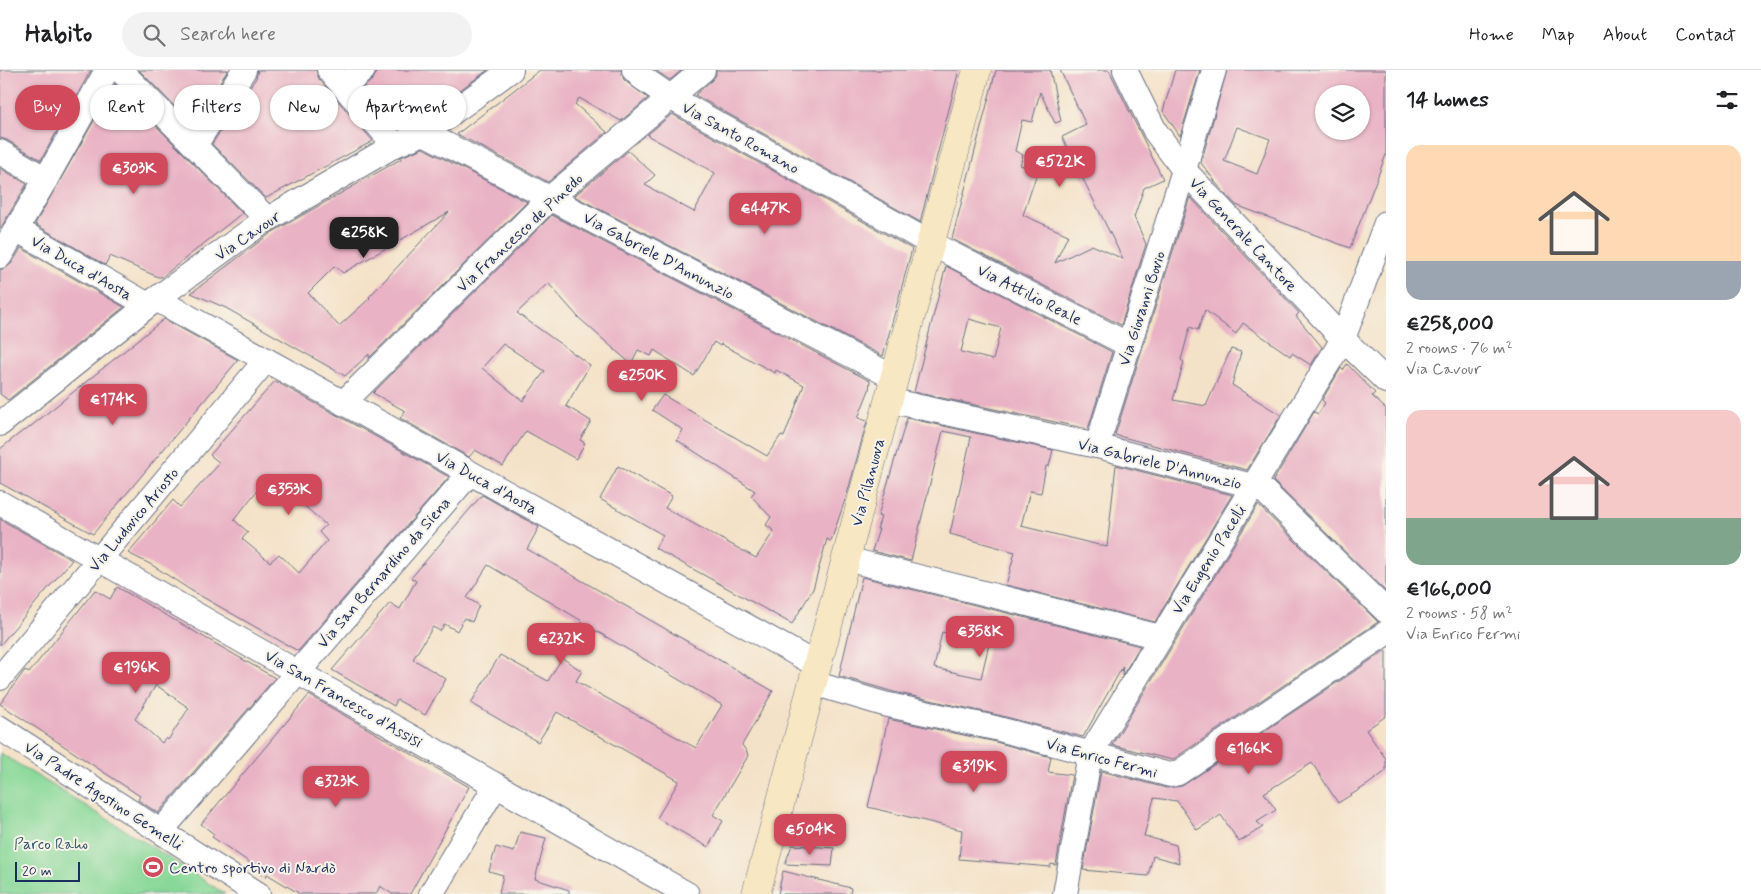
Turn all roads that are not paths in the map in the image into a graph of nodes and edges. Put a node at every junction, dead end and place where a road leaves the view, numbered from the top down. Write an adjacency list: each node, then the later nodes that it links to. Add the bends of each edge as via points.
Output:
1 (107, 70): 18 (street)
2 (120, 70): 14 (street)
3 (244, 70): 14 (street)
4 (363, 70): 11 (street)
5 (510, 70): 13 (street, Via Cavour)
6 (634, 70): 12 (street, Via Santo Romano)
7 (703, 70): 12 (street, Via Francesco de Pinedo)
8 (977, 70): 23 (street, Via Pilanuova)
9 (1124, 70): 17 (street, Via Generale Cantore, via 1154,131)
10 (1214, 70): 17 (street, Via Giovanni Bovio)
11 (336, 79): 15 (street)
12 (670, 97): 19 (street, Via Francesco de Pinedo); 23 (street, Via Santo Romano)
13 (424, 132): 15 (street, Via Cavour); 19 (street, Via Gabriele D'Annunzio)
14 (195, 145): 20 (street)
15 (395, 145): 20 (street, Via Cavour)
16 (0, 152): 18 (street)
17 (1184, 170): 26 (street, Via Generale Cantore); 27 (street, Via Giovanni Bovio)
18 (46, 179): 22 (street)
19 (550, 198): 30 (street, Via Gabriele D'Annunzio); 31 (street, Via Francesco de Pinedo)
20 (267, 220): 25 (street, Via Cavour)
21 (1386, 223): 26 (street, Via Eugenio Pacelli)
22 (16, 229): 24 (street); 25 (street, Via Duca d'Aosta)
23 (930, 244): 27 (street, Via Attilio Reale); 30 (street, Via Pilanuova)
24 (0, 256)
25 (152, 302): 28 (street, Via Duca d'Aosta); 32 (street, Via Cavour)
26 (1343, 339): 29 (street, Via Generale Cantore); 35 (street, Via Eugenio Pacelli)
27 (1129, 345): 33 (street, Via Giovanni Bovio)
28 (266, 360): 31 (street, Via Duca d'Aosta); 37 (street, Via Ludovico Ariosto)
29 (1386, 381)
30 (892, 389): 33 (street, Via Gabriele D'Annunzio); 38 (street, Via Pilanuova)
31 (343, 403): 34 (street, Via Duca d'Aosta)
32 (2, 420)
33 (1097, 446): 35 (street, Via Gabriele D'Annunzio)
34 (470, 472): 42 (street, Via San Bernardino da Siena); 43 (street, Via Duca d'Aosta)
35 (1253, 486): 39 (street, Via Gabriele D'Annunzio, via 1265,492); 41 (street, Via Eugenio Pacelli)
36 (0, 503): 37 (street, Via San Francesco d'Assisi)
37 (98, 559): 42 (street, Via San Francesco d'Assisi); 44 (street, Via Ludovico Ariosto)
38 (846, 559): 41 (street); 43 (street, Via Pilanuova)
39 (1386, 611)
40 (1386, 632): 46 (street, Via Enrico Fermi, via 1178,773 1170,775)
41 (1160, 637): 46 (street, Via Eugenio Pacelli)
42 (297, 671): 47 (street, Via San Francesco d'Assisi); 48 (street, Via San Bernardino da Siena)
43 (815, 674): 46 (street, Via Enrico Fermi, via 884,704 995,728); 52 (street, Via Pilanuova)
44 (0, 678)
45 (0, 728): 48 (street, Via Padre Agostino Gemelli)
46 (1090, 754): 53 (street)
47 (496, 785): 50 (street); 51 (street, Via San Francesco d'Assisi)
48 (160, 831): 49 (street, Via Padre Agostino Gemelli)
49 (258, 894)
50 (431, 894)
51 (687, 894)
52 (756, 894)
53 (1065, 894)

